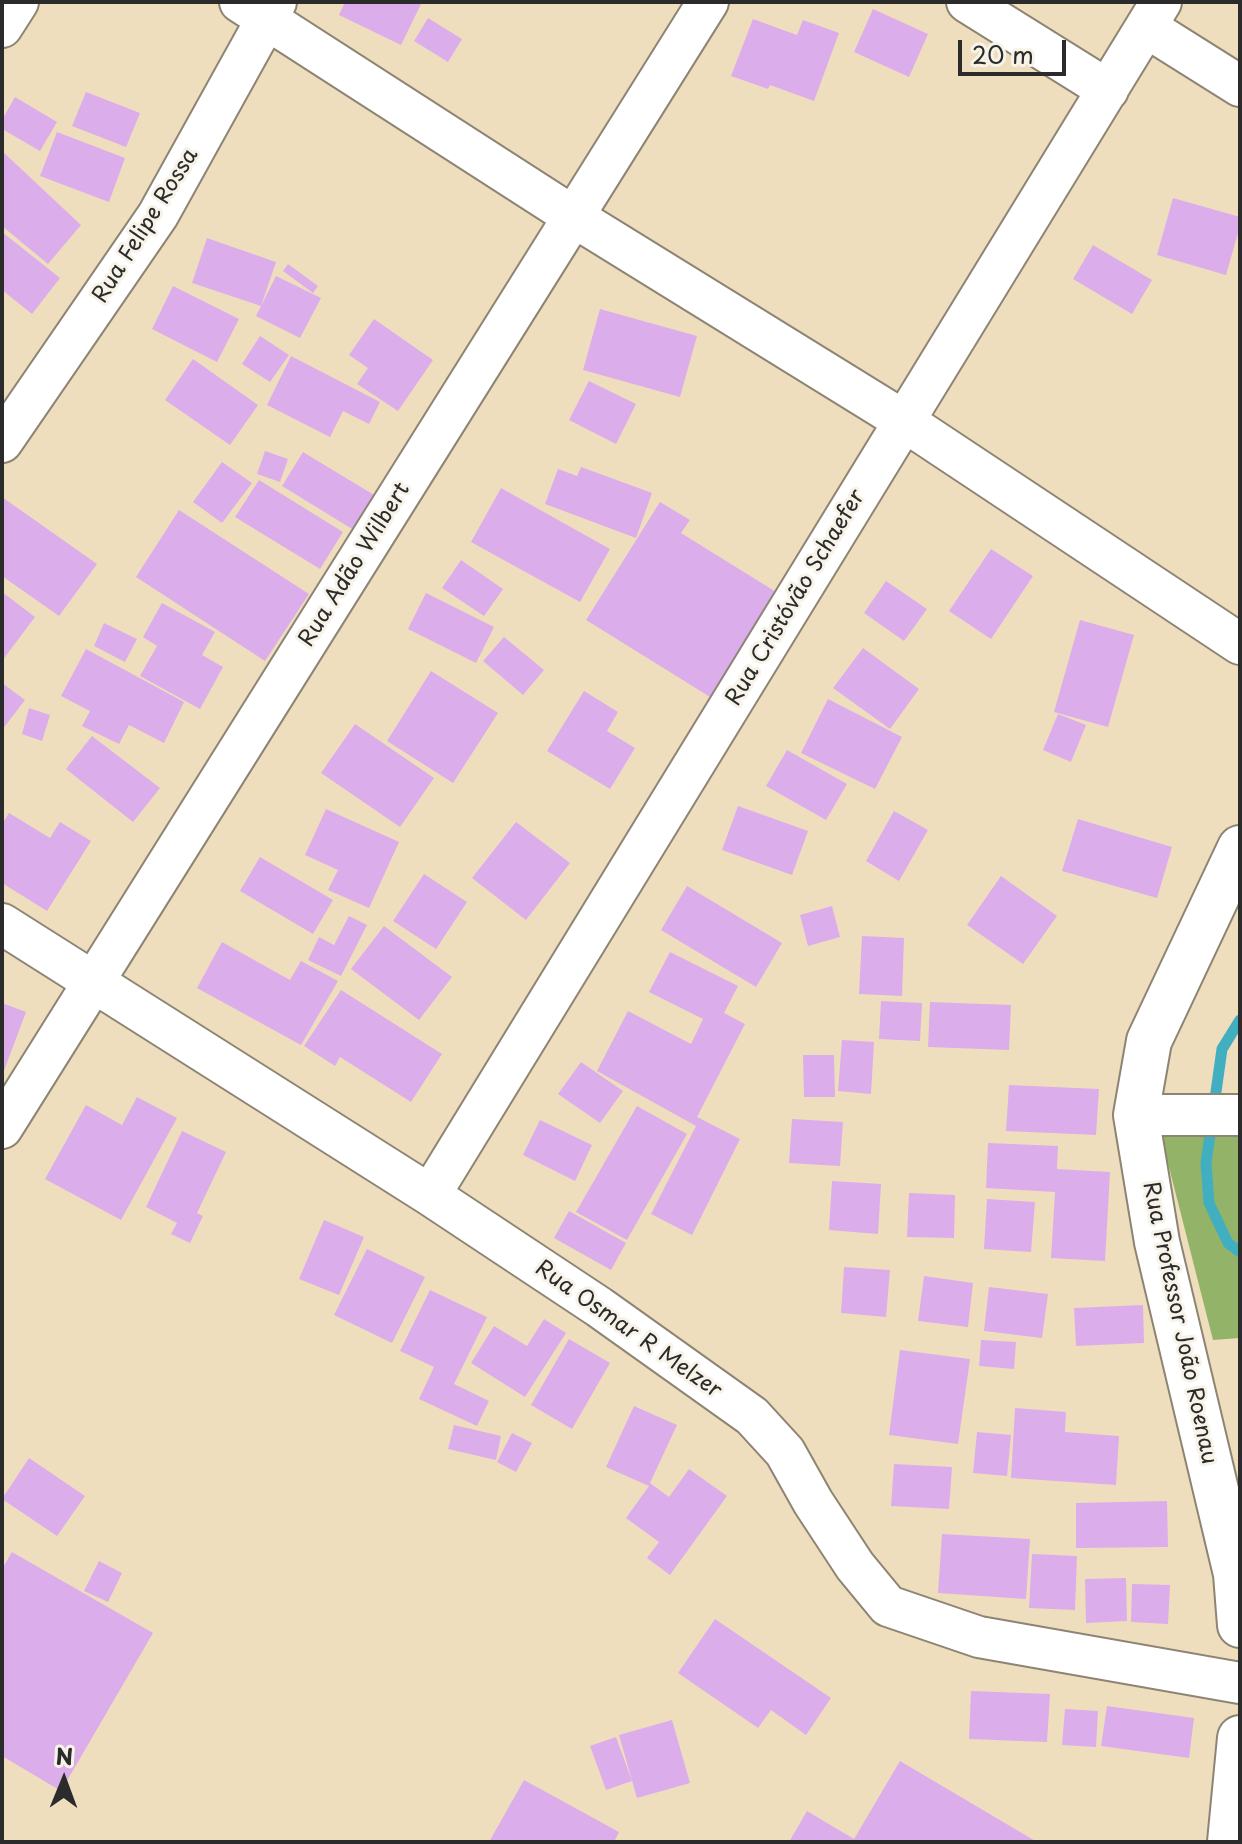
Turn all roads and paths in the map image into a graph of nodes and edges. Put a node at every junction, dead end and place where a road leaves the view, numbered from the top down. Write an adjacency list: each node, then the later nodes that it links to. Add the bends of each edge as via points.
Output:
1 (18, 2): 6 (street)
2 (708, 2): 9 (street, Rua Adão Wilbert)
3 (967, 2): 8 (street)
4 (261, 8): 9 (street); 11 (street, Rua Felipe Rossa, via 158,215)
5 (1154, 15): 7 (street); 8 (street, Rua Cristóvão Schaefer)
6 (2, 27)
7 (1240, 86)
8 (1108, 90): 10 (street, Rua Cristóvão Schaefer)
9 (574, 217): 10 (street); 15 (street, Rua Adão Wilbert)
10 (904, 421): 12 (street); 19 (street, Rua Cristóvão Schaefer)
11 (2, 442)
12 (1240, 644)
13 (1240, 848): 17 (street, Rua Professor João Roenau, via 1149,1041)
14 (2, 924): 15 (street, Rua Osmar R Melzer)
15 (93, 983): 18 (street, Rua Adão Wilbert); 19 (street, Rua Osmar R Melzer)
16 (1239, 1114): 17 (street)
17 (1136, 1115): 20 (street, Rua Professor João Roenau, via 1157,1242)
18 (2, 1128)
19 (430, 1195): 22 (street, Rua Osmar R Melzer, via 752,1416 785,1452 855,1566 888,1606 979,1637)
20 (1235, 1550): 21 (street, Rua Professor João Roenau)
21 (1240, 1625)
22 (1240, 1683)
23 (1240, 1738): 24 (street)
24 (1230, 1842)

